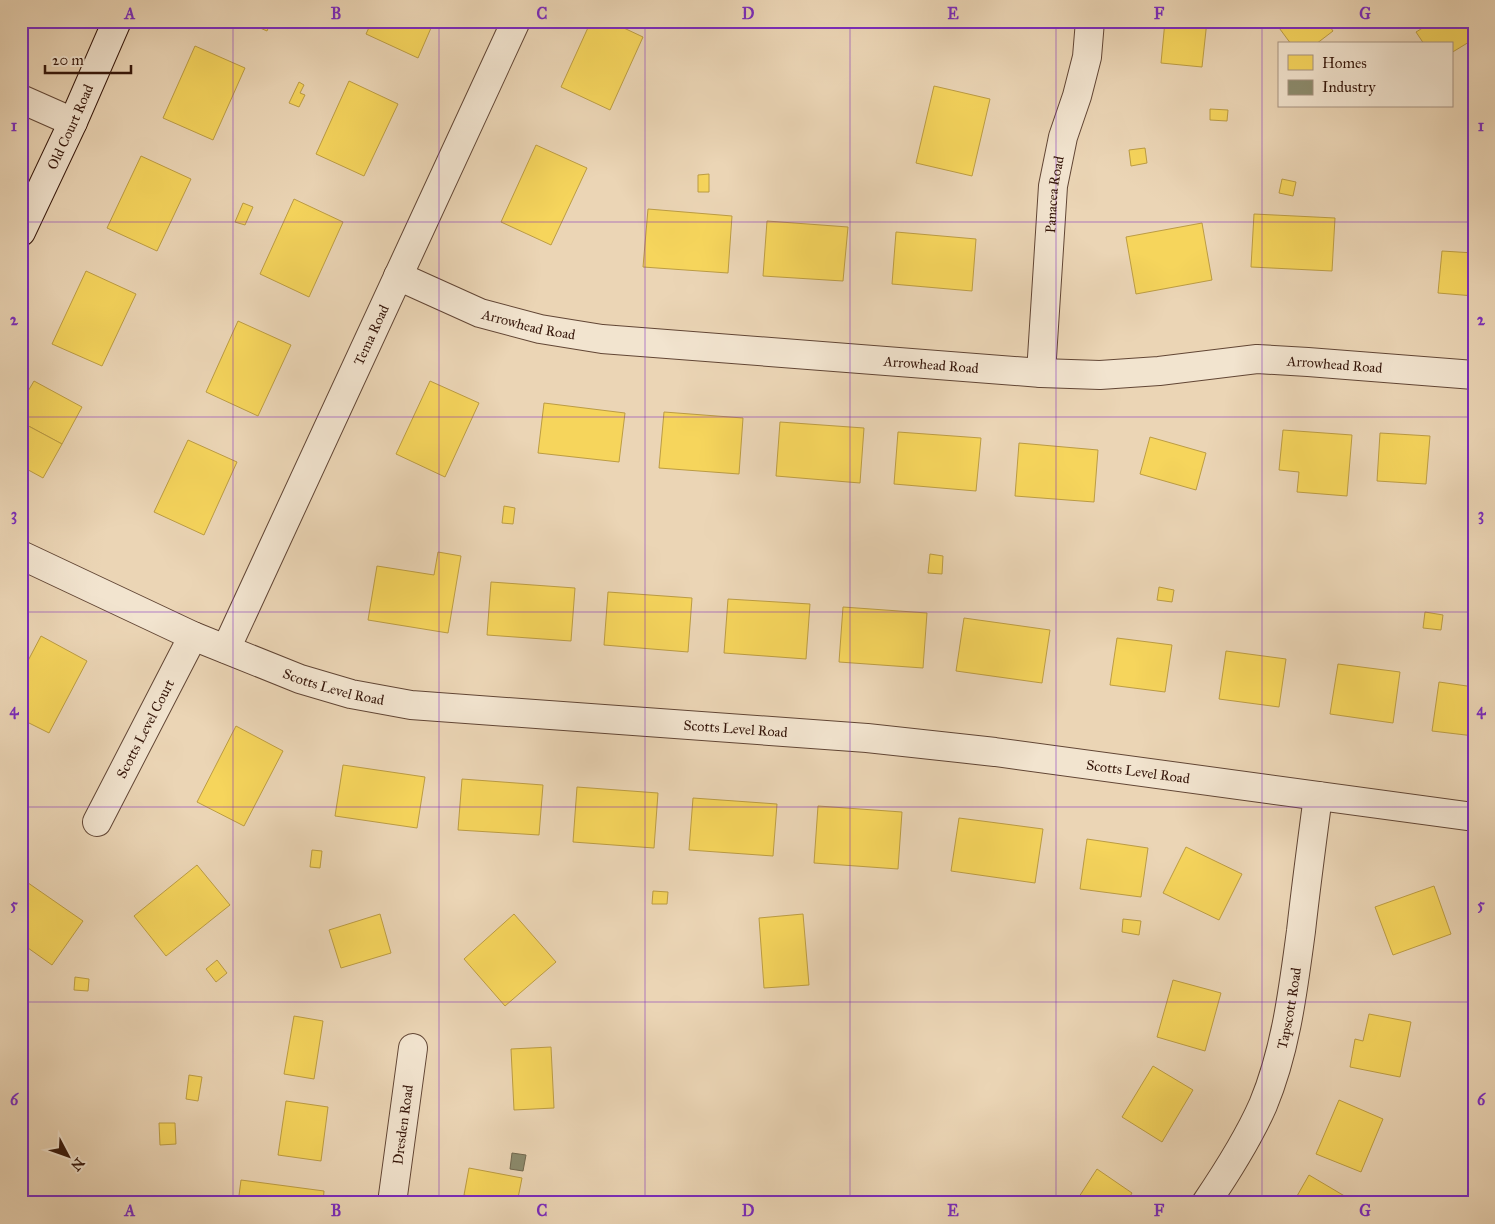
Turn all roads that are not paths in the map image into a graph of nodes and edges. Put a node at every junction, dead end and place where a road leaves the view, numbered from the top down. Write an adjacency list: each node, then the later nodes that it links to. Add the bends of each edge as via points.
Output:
1 (117, 21): 5 (street, Old Court Road)
2 (516, 21): 7 (street, Tema Road)
3 (1090, 21): 8 (street, Panacea Road, via 1087,57 1063,137 1053,186)
4 (21, 99): 5 (street)
5 (72, 122): 6 (street, Old Court Road)
6 (21, 232)
7 (398, 276): 8 (street, Arrowhead Road, via 480,313 540,329 602,339); 12 (street, Tema Road)
8 (1041, 373): 9 (street, Arrowhead Road, via 1100,375 1257,359)
9 (1474, 375)
10 (21, 555): 11 (street, Scotts Level Road)
11 (193, 636): 12 (street, Scotts Level Road); 15 (street, Scotts Level Court)
12 (226, 649): 13 (street, Scotts Level Road, via 351,694 411,705 867,738 996,752)
13 (1318, 796): 14 (street, Scotts Level Road); 18 (street, Tapscott Road, via 1296,968 1277,1064 1243,1143)
14 (1474, 817)
15 (97, 822)
16 (413, 1048): 17 (street, Dresden Road)
17 (392, 1203)
18 (1206, 1203)

